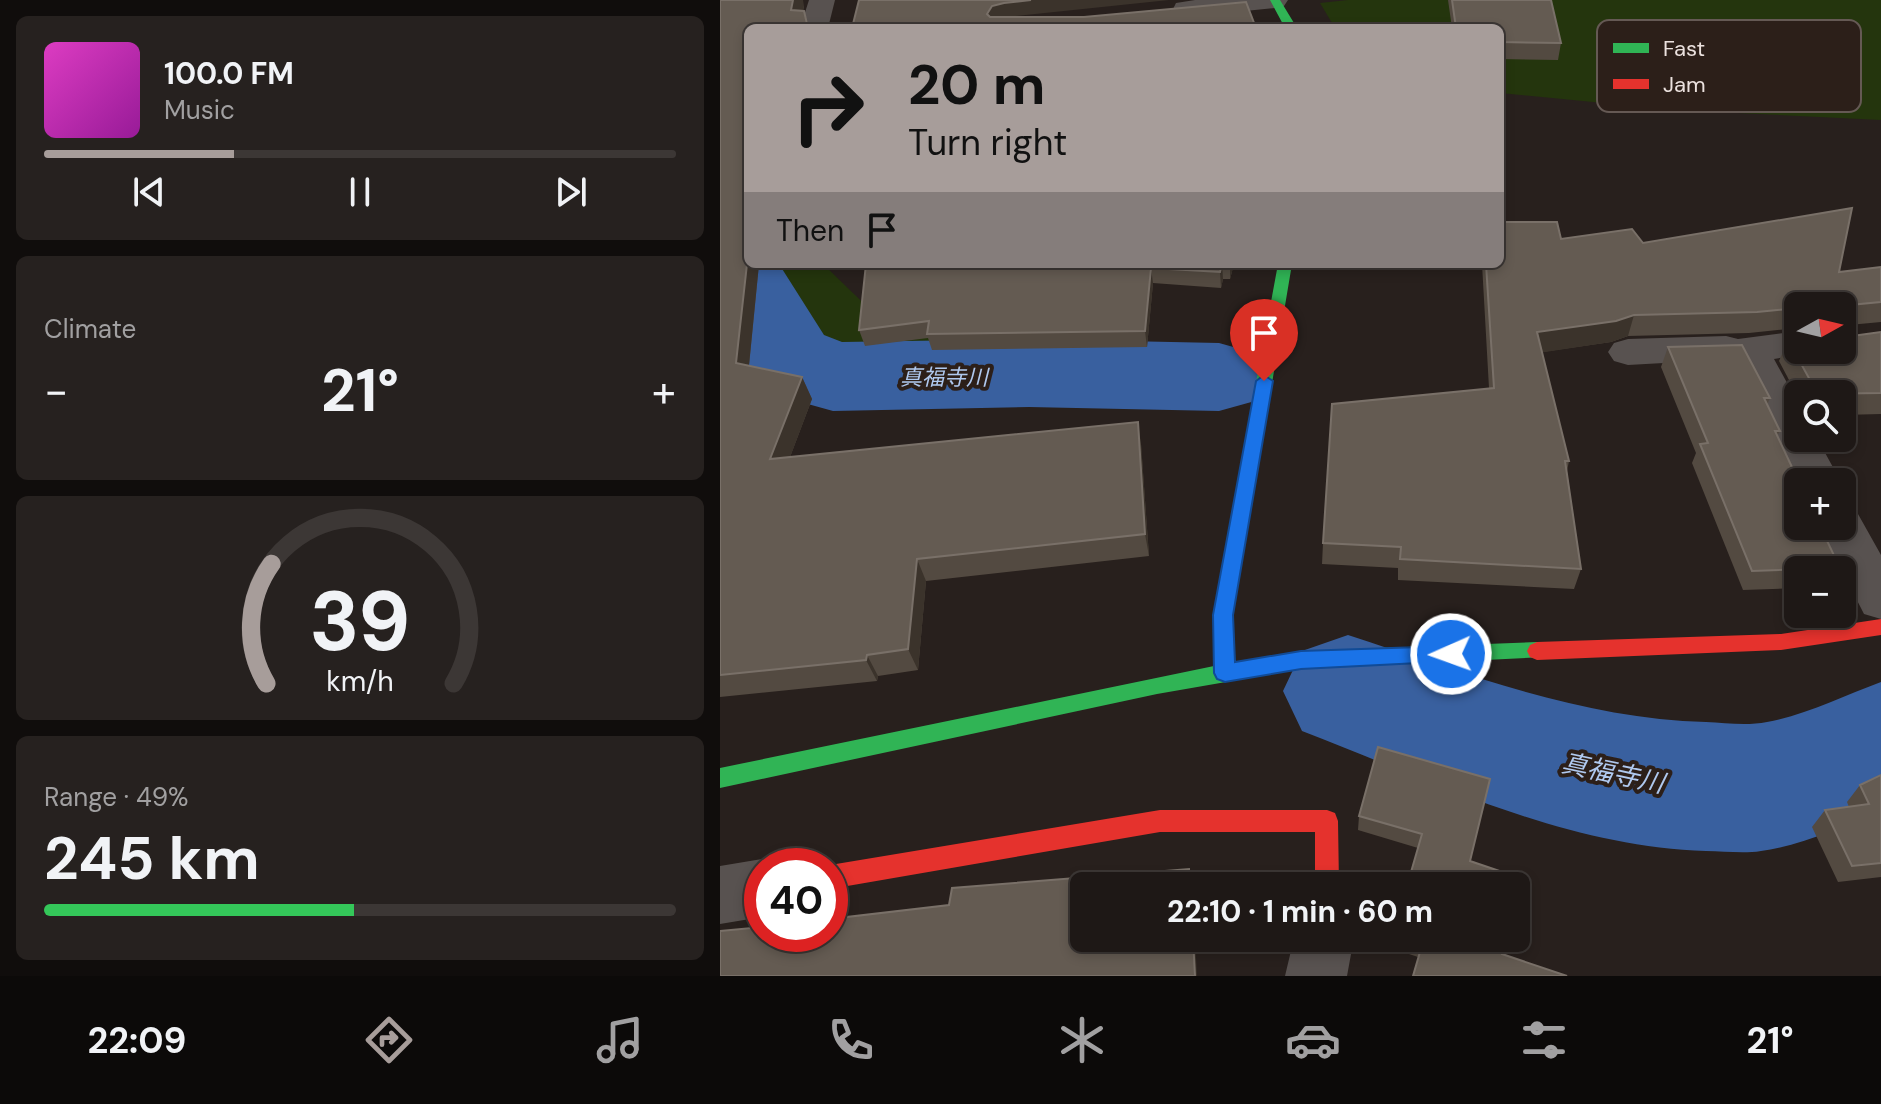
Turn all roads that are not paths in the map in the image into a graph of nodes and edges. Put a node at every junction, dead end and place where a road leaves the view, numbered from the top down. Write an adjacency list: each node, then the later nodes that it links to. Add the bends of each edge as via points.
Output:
1 (822, 0): 4 (street)
2 (1275, 0): 3 (street); 5 (street)
3 (1152, 13)
4 (815, 24)
5 (1289, 24)
6 (1284, 268): 14 (street, via 1223,615)
7 (1784, 345): 8 (street)
8 (1749, 349): 9 (street); 10 (street)
9 (1628, 352)
10 (1812, 468)
11 (1849, 540): 12 (street)
12 (1881, 600)
13 (1881, 627): 14 (street, via 1781,642 1301,660)
14 (1225, 673): 15 (street)
15 (720, 778)
16 (1327, 872): 17 (street, via 1327,821 1160,821)
17 (848, 874)
18 (744, 891): 19 (street)
19 (720, 895)
20 (1321, 952): 21 (street)
21 (1316, 976)

